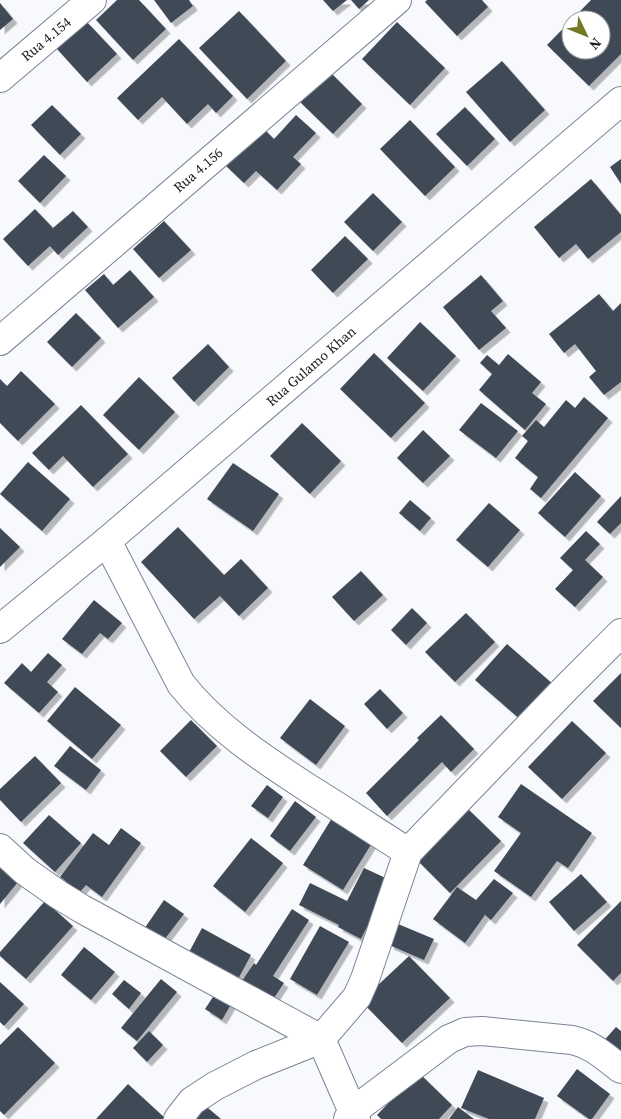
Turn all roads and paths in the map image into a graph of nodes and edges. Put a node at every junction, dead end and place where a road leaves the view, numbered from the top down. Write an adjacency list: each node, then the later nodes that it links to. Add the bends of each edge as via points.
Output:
1 (92, 0): 3 (street, Rua 4.154)
2 (397, 0): 5 (street, Rua 4.156)
3 (0, 78)
4 (621, 101): 6 (street, Rua Gulamo Khan)
5 (0, 341)
6 (107, 541): 7 (street, Rua Gulamo Khan); 10 (street, via 181,684 193,700 263,758)
7 (0, 629)
8 (621, 633): 10 (street)
9 (0, 848): 11 (street, via 25,871 67,900)
10 (408, 852): 11 (street, via 357,996)
11 (321, 1039): 13 (street); 14 (street, via 256,1065 215,1086 192,1102)
12 (621, 1069): 13 (street, via 583,1042 465,1032 449,1039)
13 (352, 1117)
14 (178, 1119)

